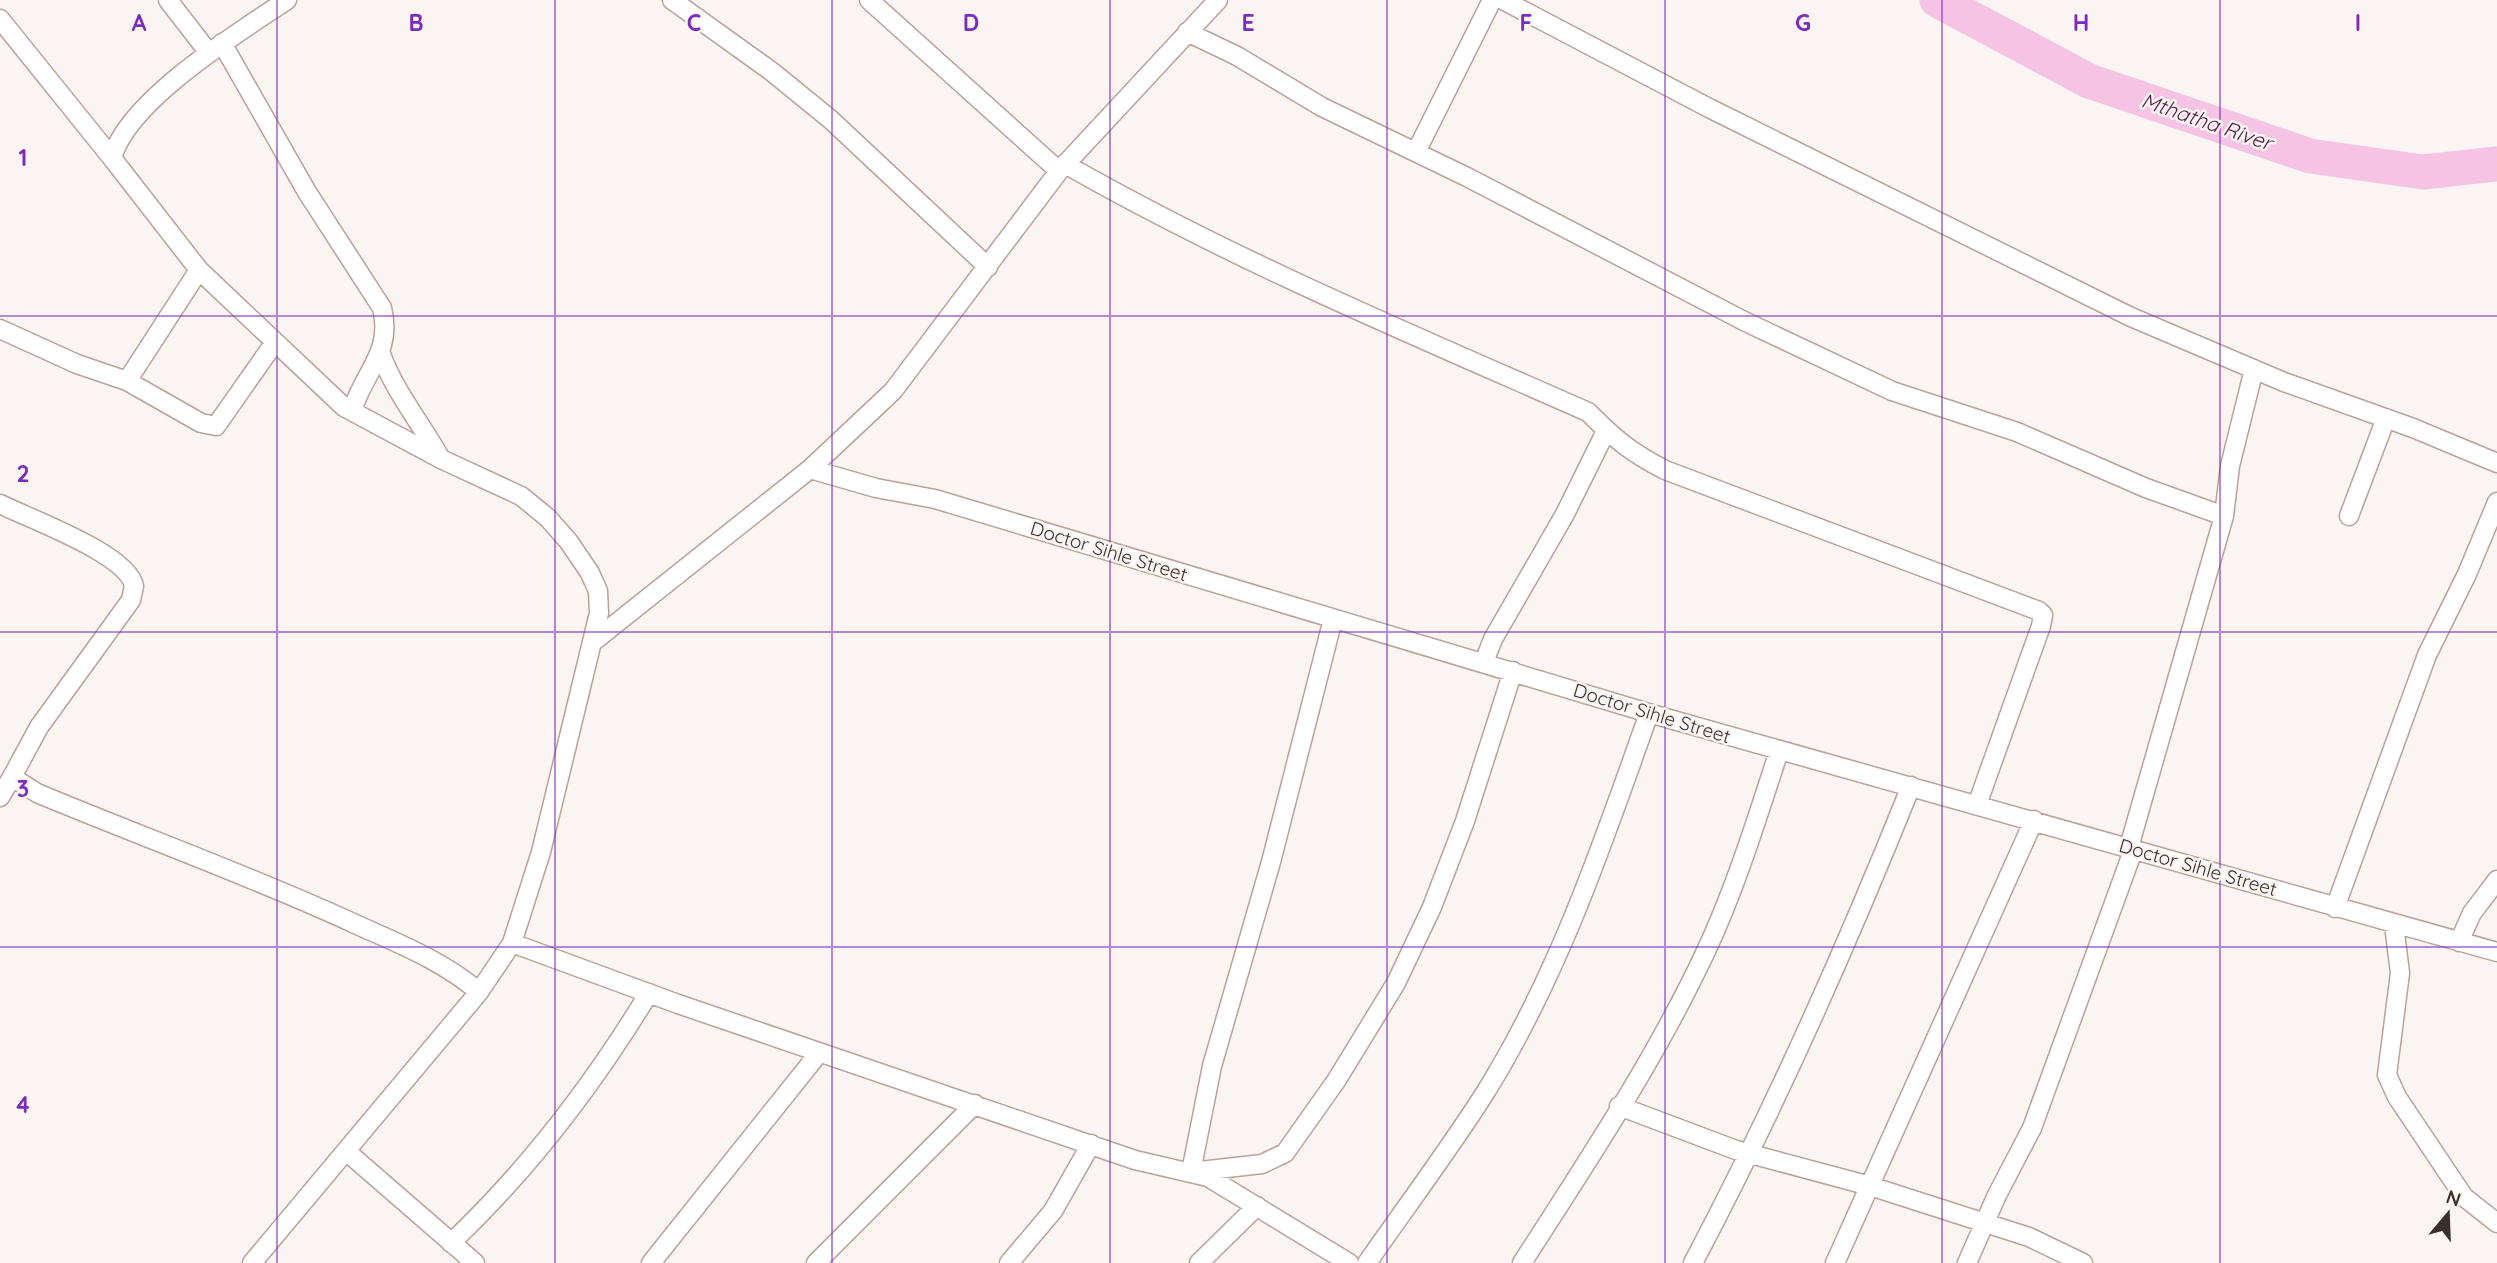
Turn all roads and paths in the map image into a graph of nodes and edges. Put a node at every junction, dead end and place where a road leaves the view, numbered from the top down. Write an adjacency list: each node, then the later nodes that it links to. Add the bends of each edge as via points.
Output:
1 (168, 0): 10 (street)
2 (287, 0): 10 (street)
3 (672, 0): 14 (street, via 830,119)
4 (869, 0): 13 (street)
5 (1218, 0): 9 (street)
6 (1492, 0): 11 (street)
7 (1503, 0): 19 (street, via 1709,108 2131,317)
8 (0, 19): 12 (street)
9 (1187, 32): 11 (street, via 1237,55 1322,107); 13 (street)
10 (216, 48): 12 (street, via 136,119 121,136); 18 (street, via 378,297 386,327)
11 (1416, 152): 29 (street, via 1744,321 1892,391 2026,436)
12 (113, 158): 15 (street)
13 (1062, 167): 14 (street); 23 (street, via 1290,279 1588,412)
14 (988, 267): 26 (street, via 893,391)
15 (199, 270): 17 (street); 20 (street)
16 (0, 329): 20 (street)
17 (275, 342): 20 (street, via 216,426 201,423); 21 (street)
18 (381, 354): 21 (street); 24 (street, via 389,376)
19 (2254, 369): 22 (street); 29 (street, via 2230,466)
20 (127, 381)
21 (352, 411): 24 (street)
22 (2386, 418): 25 (street); 30 (street)
23 (1605, 433): 33 (street); 40 (street, via 1665,470 2039,611 2041,626)
24 (441, 459): 32 (street, via 521,496 569,542 598,591)
25 (2497, 463)
26 (810, 469): 31 (street, Doctor Sihle Street, via 946,503); 32 (street)
27 (2497, 502): 44 (street, via 2427,655)
28 (0, 504): 37 (street, via 96,550 126,569 134,586 131,600 39,727)
29 (2224, 516): 42 (street)
30 (2349, 516)
31 (1333, 619): 33 (street, Doctor Sihle Street); 57 (street, via 1271,862 1212,1066)
32 (594, 640): 47 (street, via 541,852)
33 (1484, 663): 34 (street, Doctor Sihle Street)
34 (1513, 671): 35 (street, Doctor Sihle Street); 57 (street, via 1432,907 1396,983 1321,1104 1296,1140 1276,1158 1262,1164)
35 (1650, 713): 36 (street, Doctor Sihle Street); 70 (street, via 1580,902 1527,1017 1485,1093)
36 (1779, 751): 38 (street, Doctor Sihle Street); 53 (street, via 1706,951 1652,1055)
37 (12, 777): 39 (street); 49 (street, via 37,793 328,912 454,971)
38 (1911, 786): 40 (street, Doctor Sihle Street); 56 (street)
39 (0, 797)
40 (1977, 805): 41 (street, Doctor Sihle Street)
41 (2034, 820): 42 (street, Doctor Sihle Street); 58 (street)
42 (2131, 847): 44 (street, Doctor Sihle Street); 60 (street, via 2040,1107)
43 (2497, 880): 46 (street, via 2472,913)
44 (2335, 908): 45 (street, Doctor Sihle Street)
45 (2394, 925): 46 (street, Doctor Sihle Street); 61 (street, via 2400,972 2387,1075 2464,1197)
46 (2459, 942): 48 (street, Doctor Sihle Street)
47 (512, 943): 49 (street); 50 (street)
48 (2497, 952)
49 (479, 992): 55 (street)
50 (649, 993): 51 (street); 62 (street, via 619,1042 537,1153)
51 (819, 1052): 52 (street); 65 (street)
52 (975, 1104): 54 (street); 66 (street)
53 (1619, 1106): 56 (street); 71 (street)
54 (1091, 1144): 57 (street); 67 (street, via 1053,1211)
55 (346, 1151): 62 (street); 63 (street)
56 (1751, 1153): 58 (street); 72 (street)
57 (1191, 1172): 59 (street)
58 (1870, 1186): 60 (street); 73 (street)
59 (1257, 1206): 68 (street); 69 (street)
60 (1984, 1222): 74 (street); 75 (street, via 2054,1247)
61 (2497, 1223)
62 (451, 1243): 64 (street)
63 (252, 1263)
64 (475, 1263)
65 (651, 1263)
66 (816, 1263)
67 (1009, 1263)
68 (1199, 1263)
69 (1349, 1263)
70 (1367, 1263)
71 (1522, 1263)
72 (1693, 1263)
73 (1835, 1263)
74 (1967, 1263)
75 (2083, 1263)

